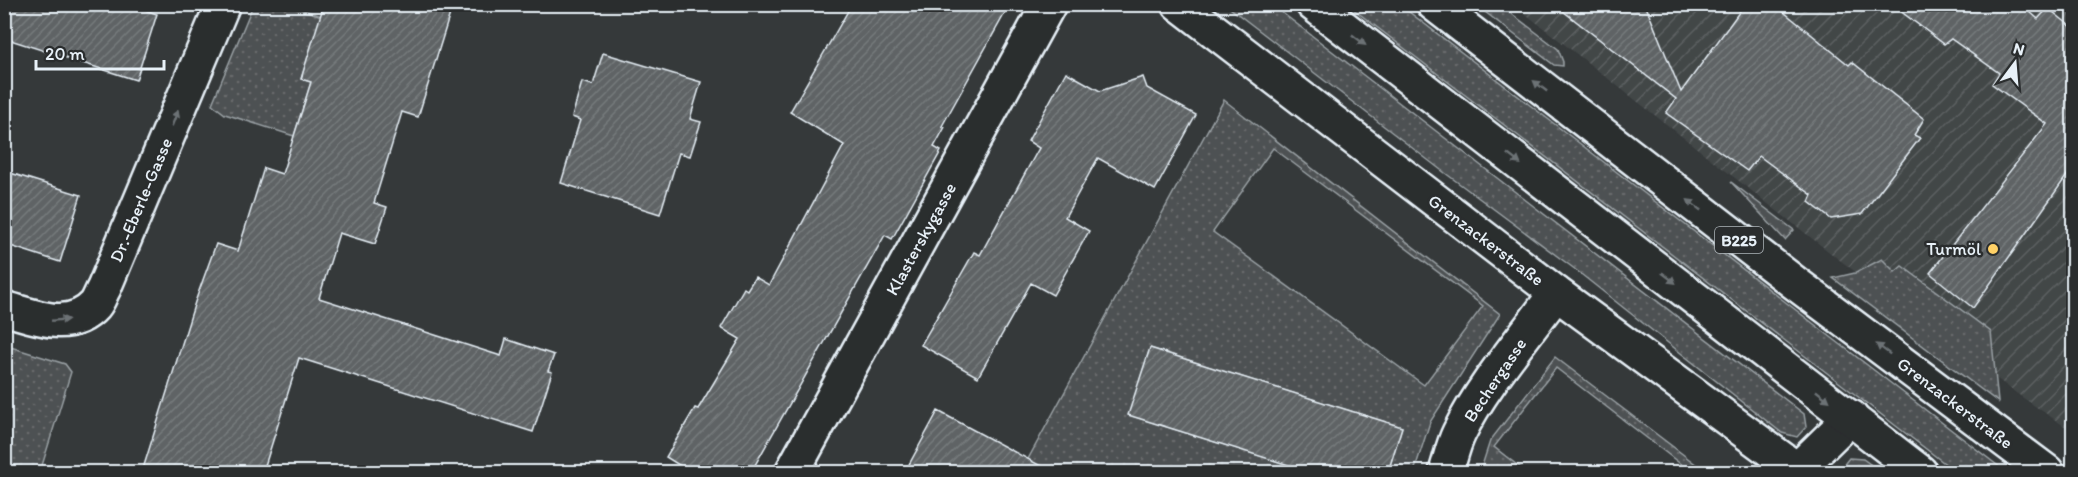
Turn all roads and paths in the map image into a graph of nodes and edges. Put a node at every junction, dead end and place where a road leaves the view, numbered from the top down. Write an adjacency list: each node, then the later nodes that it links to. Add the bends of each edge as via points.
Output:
1 (223, 4): 7 (street, Dr.-Eberle-Gasse, one-way to 1, via 65,321 81,316 95,305)
2 (1049, 4): 10 (street, Klasterskygasse)
3 (1179, 4): 6 (street, Grenzackerstraße)
4 (1313, 4): 8 (street, one-way to 8)
5 (1434, 4): 13 (street, Grenzackerstraße / B225, one-way to 5, via 1795,284)
6 (1556, 294): 9 (street, Grenzackerstraße); 11 (street, Bechergasse, via 1469,415)
7 (4, 308)
8 (1851, 417): 9 (street, Grenzackerstraße); 12 (street)
9 (1798, 471)
10 (792, 472)
11 (1446, 472)
12 (1920, 472)
13 (2047, 472)

